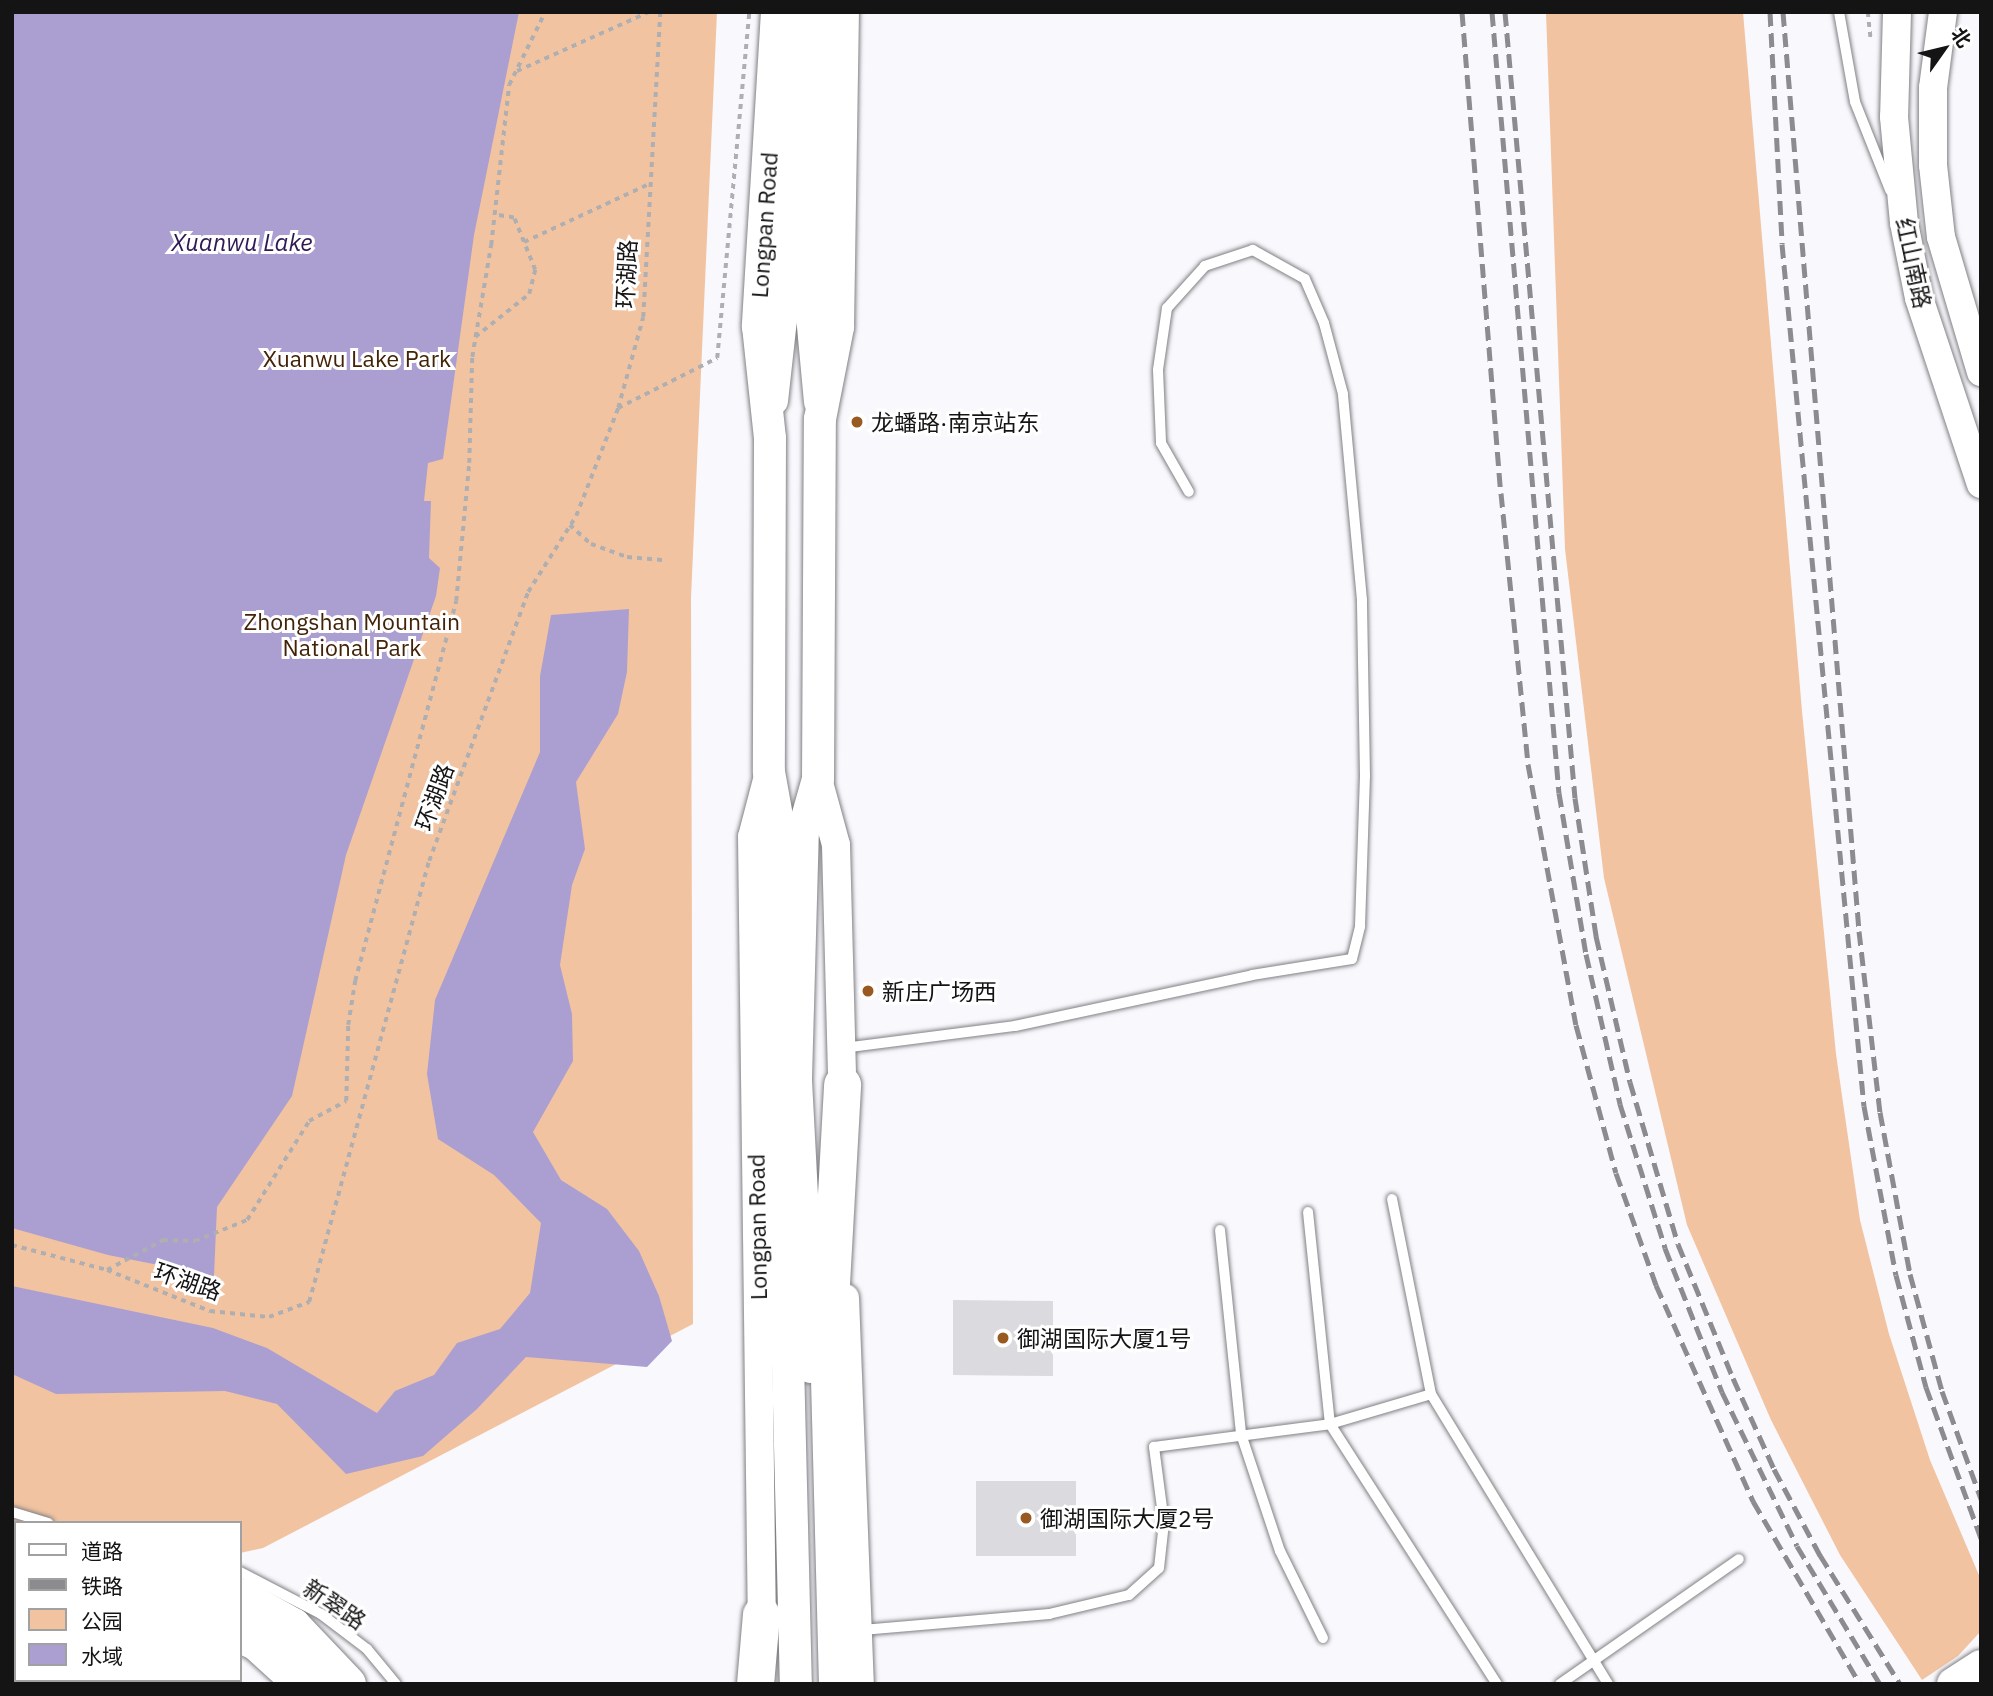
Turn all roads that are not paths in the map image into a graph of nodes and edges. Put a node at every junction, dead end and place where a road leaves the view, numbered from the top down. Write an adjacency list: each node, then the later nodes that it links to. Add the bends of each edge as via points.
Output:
1 (777, 12): 12 (main road, Longpan Road, via 758,326)
2 (795, 12): 9 (street, Longpan Road)
3 (820, 12): 9 (street, Longpan Road)
4 (843, 12): 11 (main road, Longpan Road, via 838,327)
5 (1839, 12): 8 (lane, via 1855,102)
6 (1943, 12): 10 (street, 红山南路, via 1933,88 1937,201 1941,237)
7 (1896, 19): 8 (street, 红山南路, via 1894,117)
8 (1904, 223): 13 (street, 红山南路, via 1919,298)
9 (796, 318): 11 (street, Longpan Road); 12 (street, Longpan Road)
10 (1981, 372)
11 (820, 419): 16 (main road, Longpan Road)
12 (770, 438): 15 (main road, Longpan Road)
13 (1981, 484)
14 (1189, 492): 18 (lane, via 1161,443 1158,370 1167,308 1206,266 1253,250 1305,279 1324,323 1345,408 1362,600 1365,776 1360,926 1352,959 1252,975)
15 (769, 772): 17 (main road, Longpan Road); 30 (street, Longpan Road, via 752,837)
16 (818, 779): 17 (main road, Longpan Road); 18 (street, Longpan Road, via 836,845)
17 (792, 835): 41 (main road, Longpan Road, via 773,1079 787,1322); 42 (main road, Longpan Road, via 796,1078 807,1237)
18 (842, 1066): 31 (street, Longpan Road); 43 (highway, via 828,1337)
19 (1392, 1199): 22 (lane)
20 (1308, 1212): 23 (lane)
21 (1220, 1230): 24 (lane)
22 (1431, 1394): 23 (lane); 34 (lane)
23 (1331, 1424): 24 (lane); 45 (lane)
24 (1241, 1434): 31 (lane, via 1154,1447 1164,1523 1159,1568 1129,1595 1049,1614); 33 (lane, via 1280,1551)
25 (12, 1512): 26 (lane)
26 (41, 1521)
27 (1739, 1559): 34 (lane)
28 (242, 1573): 38 (lane, 新翠路, via 321,1614 367,1649)
29 (242, 1598): 37 (highway, via 292,1626)
30 (761, 1614): 39 (highway); 40 (street, Longpan Road)
31 (858, 1631): 44 (street, Longpan Road)
32 (242, 1635): 36 (highway, via 257,1642)
33 (1323, 1637)
34 (1592, 1661): 46 (lane); 47 (lane)
35 (1981, 1666): 48 (main road)
36 (303, 1684)
37 (347, 1684)
38 (396, 1684)
39 (755, 1684)
40 (763, 1684)
41 (796, 1684)
42 (820, 1684)
43 (837, 1684)
44 (860, 1684)
45 (1497, 1684)
46 (1560, 1684)
47 (1608, 1684)
48 (1953, 1684)

